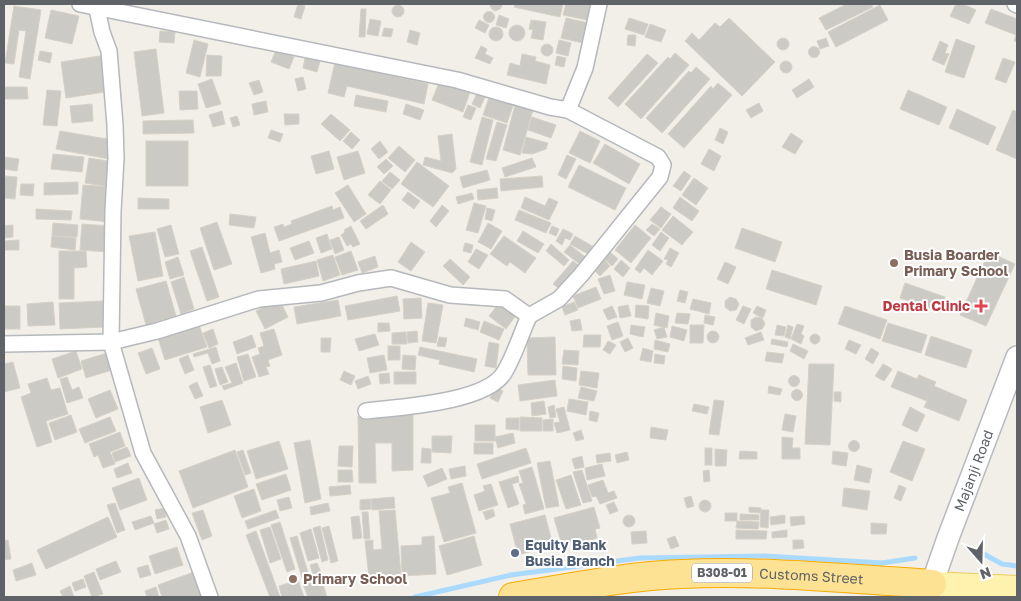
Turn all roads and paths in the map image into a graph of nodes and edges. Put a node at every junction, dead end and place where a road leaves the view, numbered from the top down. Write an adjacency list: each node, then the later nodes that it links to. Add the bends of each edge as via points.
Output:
1 (80, 4): 3 (street)
2 (598, 4): 4 (street, via 585,68)
3 (96, 6): 4 (street, via 457,80); 6 (street, via 109,51 115,125)
4 (568, 110): 5 (street, via 658,157 663,165 660,177 581,275 559,299)
5 (529, 316): 6 (street, via 505,299 450,295 391,278 321,293 259,298 157,331); 9 (street, via 504,374 486,389 436,402)
6 (111, 342): 7 (street); 12 (street, via 143,453 188,536)
7 (4, 344)
8 (1017, 357): 11 (main road, Majanji Road)
9 (366, 412)
10 (1017, 588): 11 (main road, B308-01)
11 (931, 591): 13 (highway, Customs Street / B308-01, via 750,573 681,574 604,582)
12 (210, 597)
13 (513, 597)

